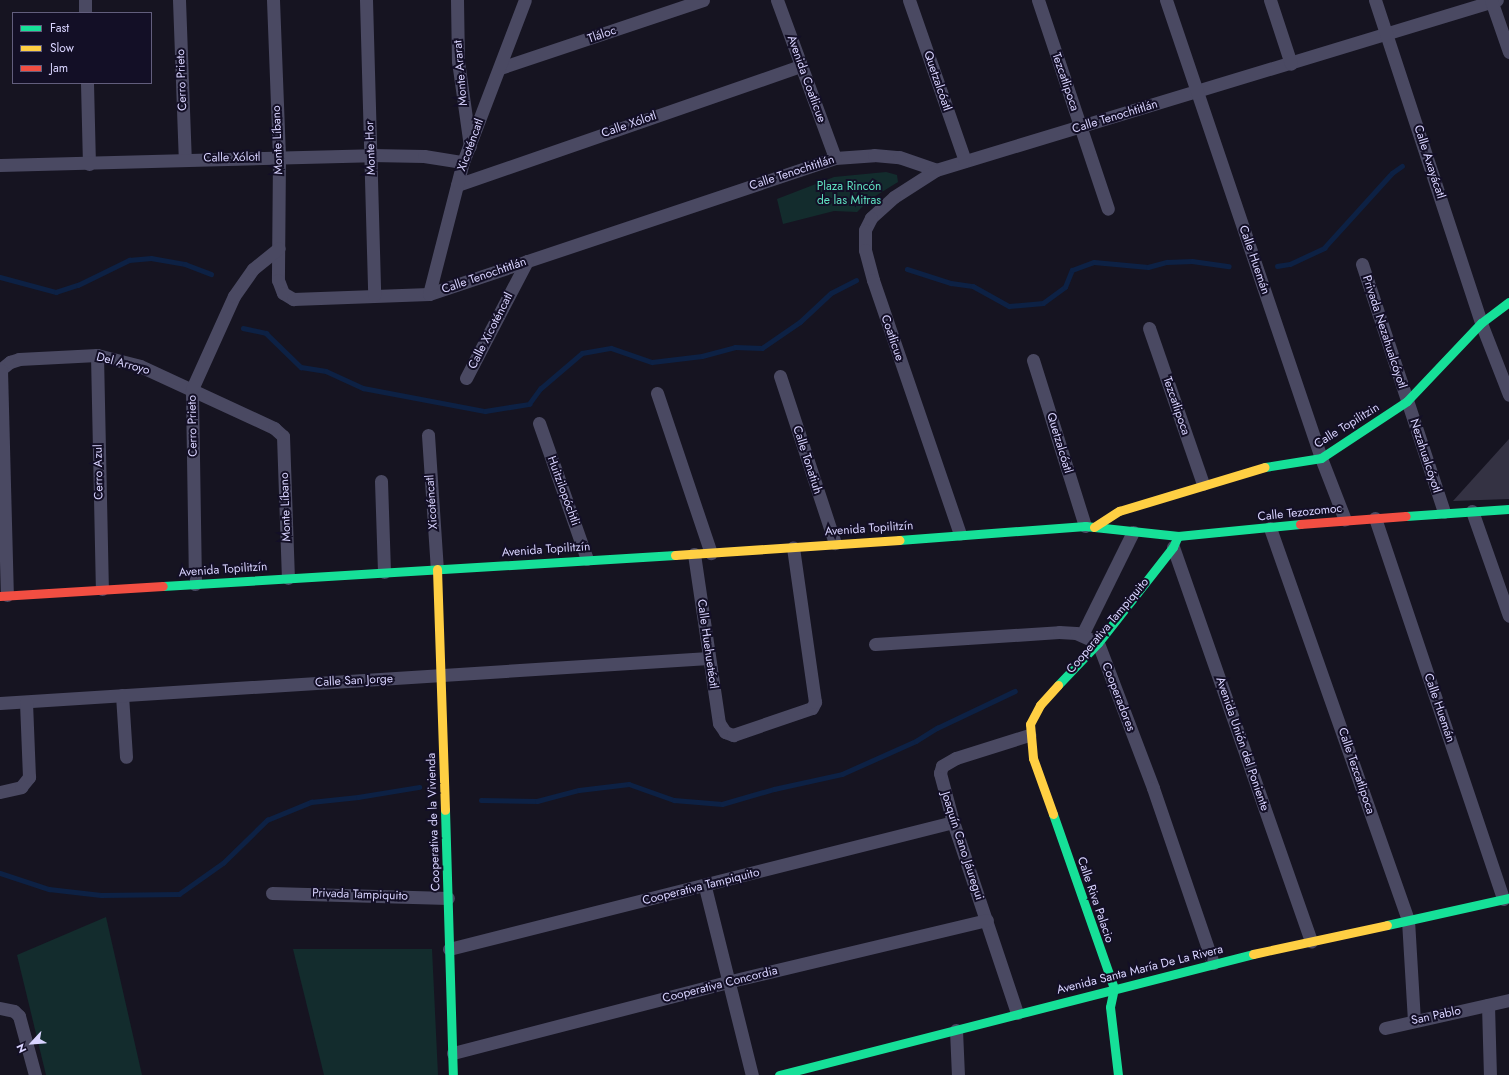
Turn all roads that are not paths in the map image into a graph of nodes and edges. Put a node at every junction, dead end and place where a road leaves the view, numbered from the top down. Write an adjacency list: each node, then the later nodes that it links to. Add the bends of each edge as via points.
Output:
1 (85, 0): 15 (street)
2 (179, 0): 28 (street, Cerro Prieto)
3 (273, 0): 26 (street, Monte Líbano)
4 (366, 0): 25 (street, Monte Hor)
5 (457, 0): 24 (street, Monte Ararat, via 458,60)
6 (525, 0): 20 (street, Xicoténcatl)
7 (703, 0): 20 (street, Tláloc)
8 (777, 0): 19 (street, Avenida Coatlicue)
9 (909, 0): 29 (street, Quetzalcóatl)
10 (1038, 0): 23 (street, Tezcatlipoca)
11 (1166, 0): 22 (street, Calle Huemán)
12 (1270, 0): 18 (street)
13 (1376, 0): 16 (street, Calle Axayácatl)
14 (1493, 0): 16 (street, Calle Tenochtitlán); 17 (street)
15 (85, 12)
16 (1387, 33): 18 (street, Calle Tenochtitlán); 43 (street, Calle Axayácatl)
17 (1509, 52)
18 (1291, 64): 22 (street, Calle Tenochtitlán)
19 (800, 66): 27 (street, Avenida Coatlicue); 34 (street, Calle Xólotl)
20 (500, 68): 24 (street, Xicoténcatl)
21 (87, 84): 31 (street)
22 (1197, 92): 23 (street, Calle Tenochtitlán); 57 (street, Calle Huemán)
23 (1081, 128): 29 (street, Calle Tenochtitlán); 35 (street, Tezcatlipoca)
24 (470, 146): 30 (street, Xicoténcatl)
25 (371, 155): 26 (street, Calle Xólotl); 30 (street, Calle Xólotl, via 424,156); 41 (street, Monte Hor)
26 (279, 157): 28 (street, Calle Xólotl); 36 (street, Monte Líbano)
27 (835, 158): 33 (street, Calle Tenochtitlán, via 899,156); 37 (street, Calle Tenochtitlán)
28 (185, 160): 31 (street, Calle Xólotl)
29 (965, 161): 33 (street, Calle Tenochtitlán)
30 (463, 162): 34 (street, Xicoténcatl)
31 (89, 164): 32 (street, Calle Xólotl)
32 (0, 165)
33 (936, 170): 68 (street, Coatlicue, via 894,197 871,218 865,230 866,250 873,280)
34 (457, 185): 40 (street, Xicoténcatl)
35 (1108, 209)
36 (279, 248): 39 (street, Monte Líbano); 50 (street, Cerro Prieto, via 253,269 234,296)
37 (527, 261): 40 (street, Calle Tenochtitlán); 49 (street, Calle Xicoténcatl)
38 (1362, 264): 53 (street, Privada Nezahualcóyotl)
39 (278, 280): 41 (street, Calle Tenochtitlán, via 284,293 293,299)
40 (429, 294): 41 (street, Calle Tenochtitlán)
41 (374, 295)
42 (1509, 302): 43 (street, Calle Topilitzin)
43 (1481, 323): 52 (street, Calle Axayácatl); 53 (street, Calle Topilitzin)
44 (1149, 328): 59 (street, Tezcatlipoca)
45 (96, 355): 47 (street, Del Arroyo, via 20,359 10,362); 50 (street, Del Arroyo, via 140,366); 79 (street, Cerro Azul)
46 (1033, 360): 65 (street, Quetzalcóatl)
47 (1, 370): 80 (street)
48 (780, 376): 70 (street, Calle Tonatiuh)
49 (466, 378)
50 (192, 389): 56 (street, Del Arroyo, via 274,428); 78 (street, Cerro Prieto)
51 (657, 393): 72 (street)
52 (1509, 395)
53 (1407, 401): 57 (street, Calle Topilitzin); 62 (street, Nezahualcóyotl)
54 (539, 424): 74 (street, Huitzilopóchtli)
55 (428, 435): 75 (street, Xicoténcatl)
56 (282, 436): 77 (street, Monte Líbano)
57 (1321, 458): 59 (street, Calle Topilitzin, via 1265,467); 64 (street, Calle Huemán)
58 (381, 480): 76 (street)
59 (1203, 484): 65 (street, Calle Topilitzin, via 1133,506)
60 (1509, 510): 61 (street, Calle Tezozomoc)
61 (1472, 511): 62 (street, Calle Tezozomoc); 81 (street)
62 (1444, 512): 63 (street, Calle Tezozomoc)
63 (1375, 518): 64 (street, Calle Tezozomoc); 97 (street, Calle Huemán)
64 (1345, 520): 66 (street, Calle Tezozomoc)
65 (1089, 526): 67 (street, Calle Tezozomoc); 68 (street, Avenida Topilitzín)
66 (1270, 528): 69 (street, Calle Tezozomoc); 99 (street, Calle Tezcatlipoca)
67 (1133, 532): 69 (street, Calle Tezozomoc); 82 (street, Cooperativa Tampiquito)
68 (960, 534): 70 (street, Avenida Topilitzín)
69 (1175, 541): 83 (street, Cooperativa Tampiquito); 100 (street, Avenida Unión del Poniente)
70 (835, 543): 71 (street, Avenida Topilitzín)
71 (793, 548): 72 (street, Avenida Topilitzín); 85 (street, Calle Huehuetéotl, via 815,697 812,708 733,735 725,732 719,723)
72 (711, 553): 73 (street, Avenida Topilitzín)
73 (694, 554): 74 (street, Avenida Topilitzín); 85 (street, Calle Huehuetéotl)
74 (587, 559): 75 (street, Avenida Topilitzín)
75 (437, 569): 76 (street, Avenida Topilitzín); 86 (street, Cooperativa de la Vivienda)
76 (384, 572): 77 (street, Avenida Topilitzín)
77 (288, 578): 78 (street, Avenida Topilitzín)
78 (195, 584): 79 (street, Avenida Topilitzín)
79 (102, 589): 80 (street, Avenida Topilitzín)
80 (4, 595)
81 (1509, 616)
82 (1082, 635): 83 (street); 84 (street, via 1058,632)
83 (1098, 643): 90 (street, Cooperativa Tampiquito, via 1040,704 1030,724); 102 (street, Cooperadores)
84 (875, 644)
85 (709, 658): 86 (street, Calle San Jorge)
86 (442, 676): 87 (street, Calle San Jorge); 96 (street, Cooperativa de la Vivienda)
87 (122, 695): 88 (street, Calle San Jorge); 91 (street)
88 (26, 702): 89 (street, Calle San Jorge); 92 (street, via 30,777 21,787)
89 (0, 703)
90 (1029, 735): 93 (street, Joaquín Cano Jáuregui, via 956,758 942,766 940,781); 104 (street, Calle Riva Palacio, via 1033,758)
91 (126, 757)
92 (0, 792)
93 (953, 822): 94 (street, Cooperativa Tampiquito); 98 (street, Joaquín Cano Jáuregui)
94 (705, 886): 101 (street, Cooperativa Tampiquito); 103 (street)
95 (272, 893): 96 (street, Privada Tampiquito)
96 (448, 898): 101 (street, Cooperativa de la Vivienda)
97 (1506, 898): 99 (street, Avenida Santa María De La Rivera)
98 (987, 920): 103 (street, Cooperativa Concordia); 108 (street, Joaquín Cano Jáuregui)
99 (1408, 920): 100 (street, Avenida Santa María De La Rivera); 109 (street, Calle Tezcatlipoca)
100 (1310, 942): 102 (street, Avenida Santa María De La Rivera)
101 (449, 949): 112 (street, Cooperativa de la Vivienda)
102 (1213, 963): 104 (street, Avenida Santa María De La Rivera)
103 (730, 981): 112 (street, Cooperativa Concordia); 115 (street)
104 (1114, 988): 108 (street, Avenida Santa María De La Rivera); 118 (street, via 1110,1006)
105 (1509, 1000): 106 (street, San Pablo)
106 (1488, 1005): 109 (street, San Pablo); 119 (street)
107 (0, 1008): 113 (street, via 14,1011 19,1016)
108 (1017, 1013): 111 (street, Avenida Santa María De La Rivera)
109 (1414, 1020): 110 (street, San Pablo)
110 (1384, 1028)
111 (956, 1030): 116 (street, Avenida Santa María De La Rivera); 117 (street)
112 (453, 1053): 114 (street, Cooperativa de la Vivienda)
113 (35, 1075)
114 (453, 1075)
115 (752, 1075)
116 (779, 1075)
117 (958, 1075)
118 (1118, 1075)
119 (1490, 1075)

